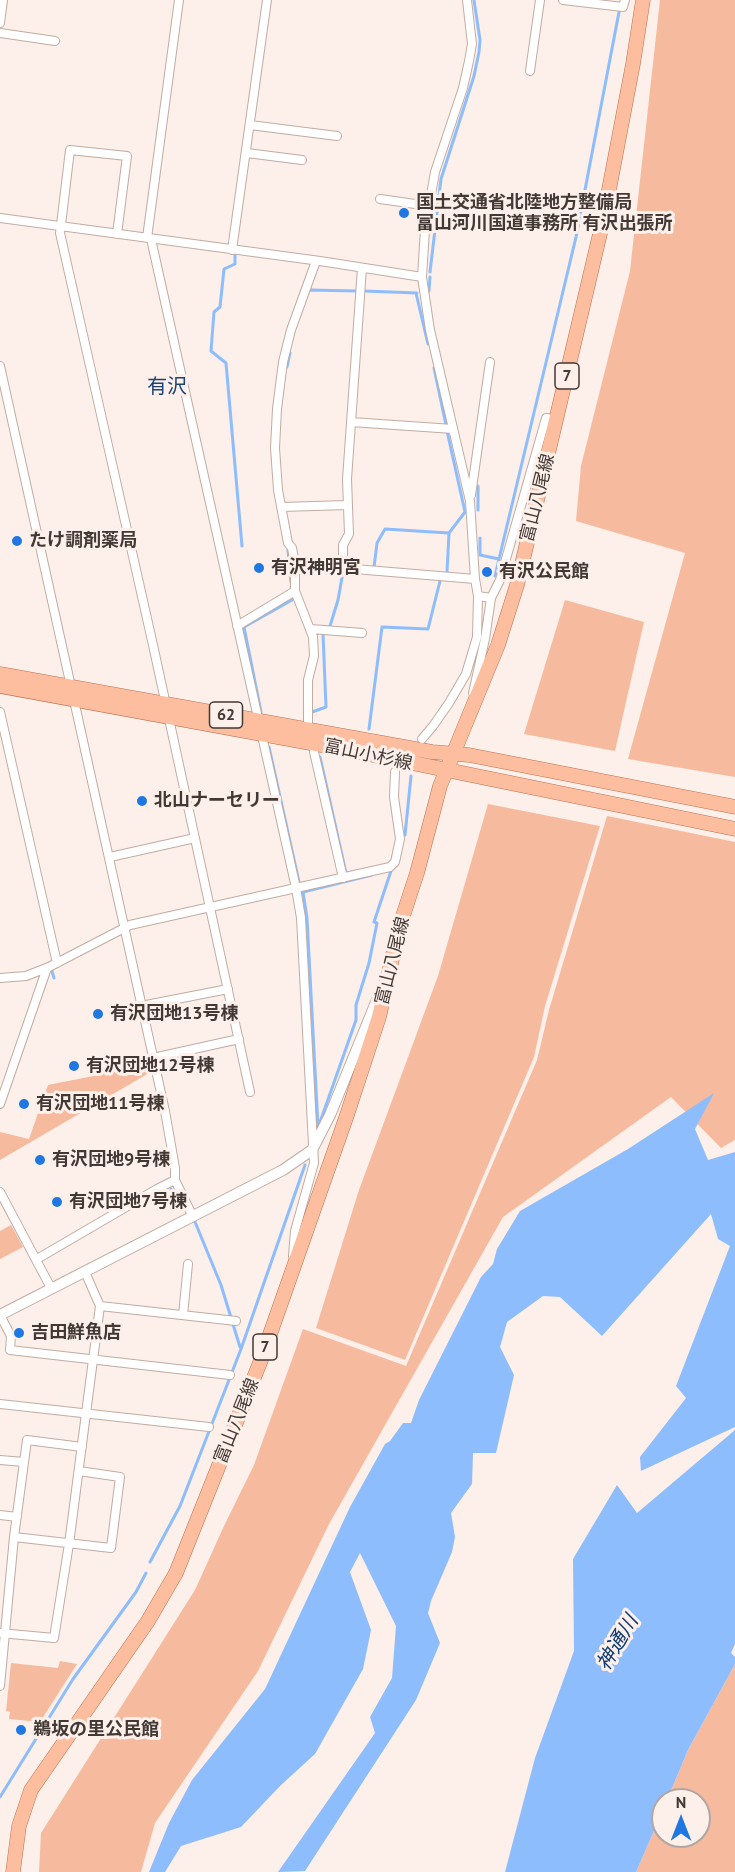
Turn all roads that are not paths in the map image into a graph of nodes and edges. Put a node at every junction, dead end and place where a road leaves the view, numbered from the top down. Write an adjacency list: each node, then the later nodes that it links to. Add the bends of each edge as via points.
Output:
1 (3, 0): 10 (street)
2 (179, 0): 23 (street)
3 (267, 0): 14 (street)
4 (467, 0): 19 (street, via 472,44 469,61 435,172)
5 (540, 0): 13 (street)
6 (564, 0): 9 (street)
7 (625, 0): 9 (street, via 623,7)
8 (643, 0): 30 (main road, 富山八尾線 / 7, via 603,221)
9 (594, 2)
10 (0, 23)
11 (0, 33): 12 (street)
12 (55, 41)
13 (530, 71)
14 (250, 125): 15 (street); 16 (street)
15 (337, 136)
16 (247, 153): 17 (street); 24 (street)
17 (302, 160)
18 (380, 199): 19 (street)
19 (429, 206): 27 (street)
20 (0, 218): 21 (street)
21 (61, 226): 22 (street); 22 (street, via 70,150 127,156); 48 (street)
22 (117, 234): 23 (street)
23 (149, 238): 24 (street); 42 (street)
24 (232, 250): 25 (street)
25 (316, 261): 26 (street); 35 (street, via 291,330 279,394 275,473)
26 (362, 268): 27 (street); 31 (street)
27 (422, 277): 32 (street)
28 (490, 362): 33 (street)
29 (0, 366): 47 (street)
30 (558, 419): 41 (street, via 546,418 500,580); 51 (main road, 富山八尾線 / 7, via 517,585)
31 (351, 422): 32 (street); 34 (street)
32 (453, 429): 33 (street)
33 (470, 501): 38 (street)
34 (348, 505): 35 (street); 37 (street, via 349,534 343,545)
35 (281, 507): 36 (street)
36 (295, 564): 37 (street); 39 (street)
37 (342, 568): 38 (street)
38 (475, 579): 40 (street)
39 (295, 591): 42 (street); 43 (street)
40 (478, 596): 41 (street); 53 (street, via 477,637 466,674)
41 (491, 598): 51 (street)
42 (237, 626): 52 (street)
43 (310, 628): 44 (street); 50 (street, via 314,656 308,680)
44 (362, 633)
45 (0, 674): 47 (main road, 富山小杉線 / 62)
46 (0, 686): 47 (main road, 富山小杉線 / 62)
47 (73, 694): 48 (main road, 富山小杉線 / 62); 61 (street)
48 (167, 710): 52 (main road, 富山小杉線 / 62); 60 (street)
49 (0, 712): 66 (street)
50 (308, 723)
51 (466, 723): 55 (main road, 富山八尾線 / 7)
52 (260, 728): 55 (main road, 富山小杉線 / 62); 56 (main road, 富山小杉線 / 62); 63 (street)
53 (422, 739)
54 (314, 752): 62 (street)
55 (453, 753): 56 (main road, 富山八尾線 / 7); 58 (main road, 富山小杉線 / 62)
56 (446, 771): 59 (main road, 富山小杉線 / 62); 68 (main road, 富山八尾線 / 7)
57 (395, 772): 62 (street, via 400,839 395,862 390,867)
58 (735, 807)
59 (735, 829)
60 (195, 838): 61 (street); 64 (street)
61 (110, 857): 65 (street)
62 (343, 878): 63 (street)
63 (296, 888): 64 (street); 76 (street, via 302,918)
64 (210, 908): 65 (street, via 130,924); 70 (street)
65 (124, 929): 66 (street); 71 (street)
66 (57, 963): 67 (street)
67 (47, 968): 69 (street, via 26,976); 75 (street)
68 (387, 977): 76 (street); 83 (main road, 富山八尾線 / 7, via 379,1017)
69 (0, 978)
70 (228, 989): 71 (street); 72 (street)
71 (141, 1006): 73 (street)
72 (239, 1039): 73 (street); 74 (street)
73 (153, 1058): 77 (street)
74 (250, 1092)
75 (0, 1104)
76 (312, 1150): 79 (street, via 283,1170); 83 (street, via 314,1163 295,1232)
77 (175, 1180): 79 (street); 80 (street)
78 (0, 1192): 80 (street)
79 (193, 1217): 82 (street)
80 (37, 1259): 84 (street)
81 (188, 1264): 87 (street)
82 (85, 1272): 84 (street); 85 (street)
83 (291, 1276): 106 (main road, 富山八尾線 / 7, via 176,1573 148,1621 31,1790 19,1826)
84 (51, 1288): 86 (street)
85 (100, 1306): 87 (street); 89 (street)
86 (0, 1315): 89 (street, via 11,1336 10,1350)
87 (183, 1315): 88 (street)
88 (236, 1321)
89 (92, 1358): 90 (street); 92 (street)
90 (230, 1375)
91 (0, 1404): 92 (street)
92 (87, 1413): 93 (street); 94 (street)
93 (209, 1427)
94 (82, 1447): 96 (street, via 27,1440); 97 (street)
95 (0, 1460): 96 (street)
96 (24, 1462): 99 (street)
97 (79, 1471): 101 (street); 101 (street, via 120,1477 111,1548)
98 (0, 1515): 99 (street)
99 (17, 1517): 100 (street)
100 (14, 1537): 101 (street); 103 (street)
101 (69, 1544): 104 (street, via 54,1638)
102 (0, 1569): 103 (street)
103 (11, 1571): 104 (street)
104 (2, 1634): 105 (street)
105 (0, 1686)
106 (13, 1872)

